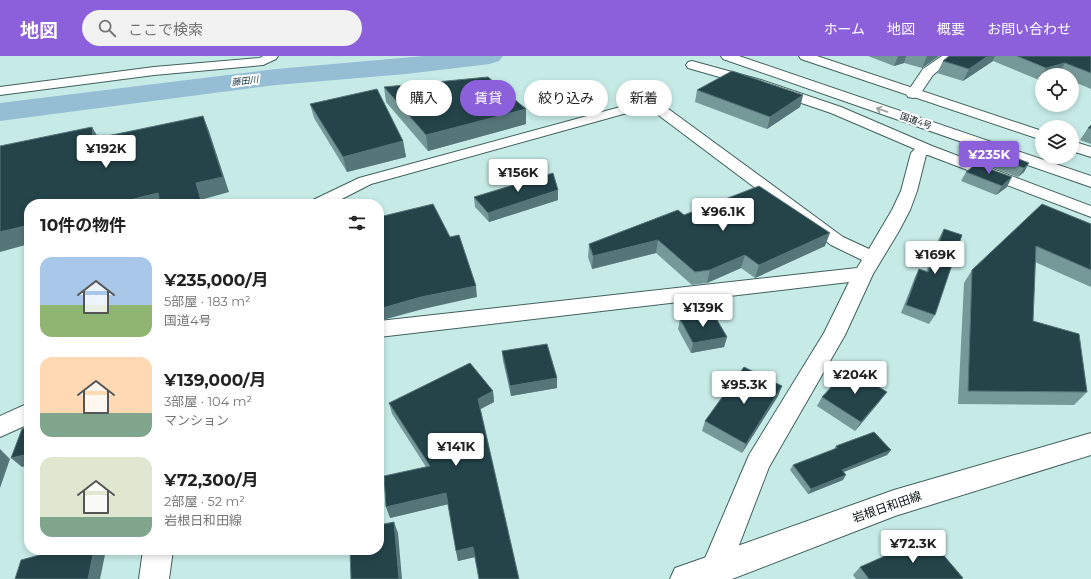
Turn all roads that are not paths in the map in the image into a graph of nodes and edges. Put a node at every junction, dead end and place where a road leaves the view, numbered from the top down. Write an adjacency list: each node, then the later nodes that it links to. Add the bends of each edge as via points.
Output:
1 (159, 56): 9 (street)
2 (272, 56): 9 (street, via 263,61)
3 (723, 56): 7 (main road, 国道4号)
4 (805, 56): 11 (street)
5 (950, 56): 11 (main road, via 928,72)
6 (761, 57): 13 (main road, 国道4号)
7 (734, 58): 19 (main road, 国道4号, one-way to 7)
8 (692, 65): 15 (street, via 836,110)
9 (154, 71): 10 (street)
10 (0, 91)
11 (913, 94): 12 (street)
12 (1035, 141)
13 (1035, 141)
14 (1079, 148): 16 (street)
15 (927, 149): 21 (street); 22 (street, via 919,153 901,210)
16 (1091, 152)
17 (1079, 163): 18 (main road)
18 (1091, 167)
19 (1091, 182)
20 (332, 199): 22 (street, via 365,181 646,104 658,108)
21 (1091, 212)
22 (868, 266): 23 (street); 28 (street, via 834,335 758,463)
23 (384, 328)
24 (24, 416): 25 (street)
25 (0, 428)
26 (1091, 444): 28 (main road, 岩根日和田線, via 894,503)
27 (157, 555): 29 (street)
28 (715, 570): 30 (main road, 岩根日和田線)
29 (154, 579)
30 (686, 579)

